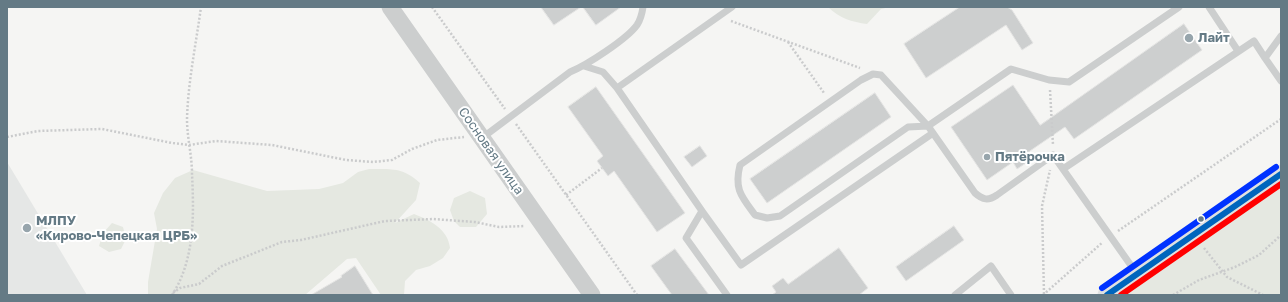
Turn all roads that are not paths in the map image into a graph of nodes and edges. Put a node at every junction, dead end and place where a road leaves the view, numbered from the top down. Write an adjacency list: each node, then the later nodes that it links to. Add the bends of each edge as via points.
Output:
1 (390, 7): 14 (street, Сосновая улица)
2 (643, 7): 9 (lane, via 642,16 636,26)
3 (732, 7): 11 (lane)
4 (1179, 7): 12 (lane, via 1069,82 1049,80 1011,69)
5 (1209, 7): 7 (lane)
6 (1281, 36): 8 (lane)
7 (1238, 51): 8 (lane, via 1254,41); 15 (lane)
8 (1265, 58): 10 (lane)
9 (584, 66): 11 (lane, via 603,72); 14 (lane, via 570,72)
10 (1281, 81)
11 (617, 88): 17 (lane)
12 (928, 126): 12 (lane, via 881,75 873,74 740,165 737,180 740,194 755,215 767,218 780,216 908,127); 13 (lane)
13 (933, 133): 15 (lane, via 975,193 982,199 989,200 1053,155); 17 (lane, via 742,265)
14 (482, 138): 19 (street, Сосновая улица)
15 (1063, 169): 18 (lane)
16 (1281, 174): 18 (main road)
17 (702, 211): 20 (lane, via 686,238)
18 (1137, 274): 23 (main road)
19 (592, 295)
20 (727, 295)
21 (955, 295): 22 (lane, via 991,266)
22 (1011, 295)
23 (1107, 295)

